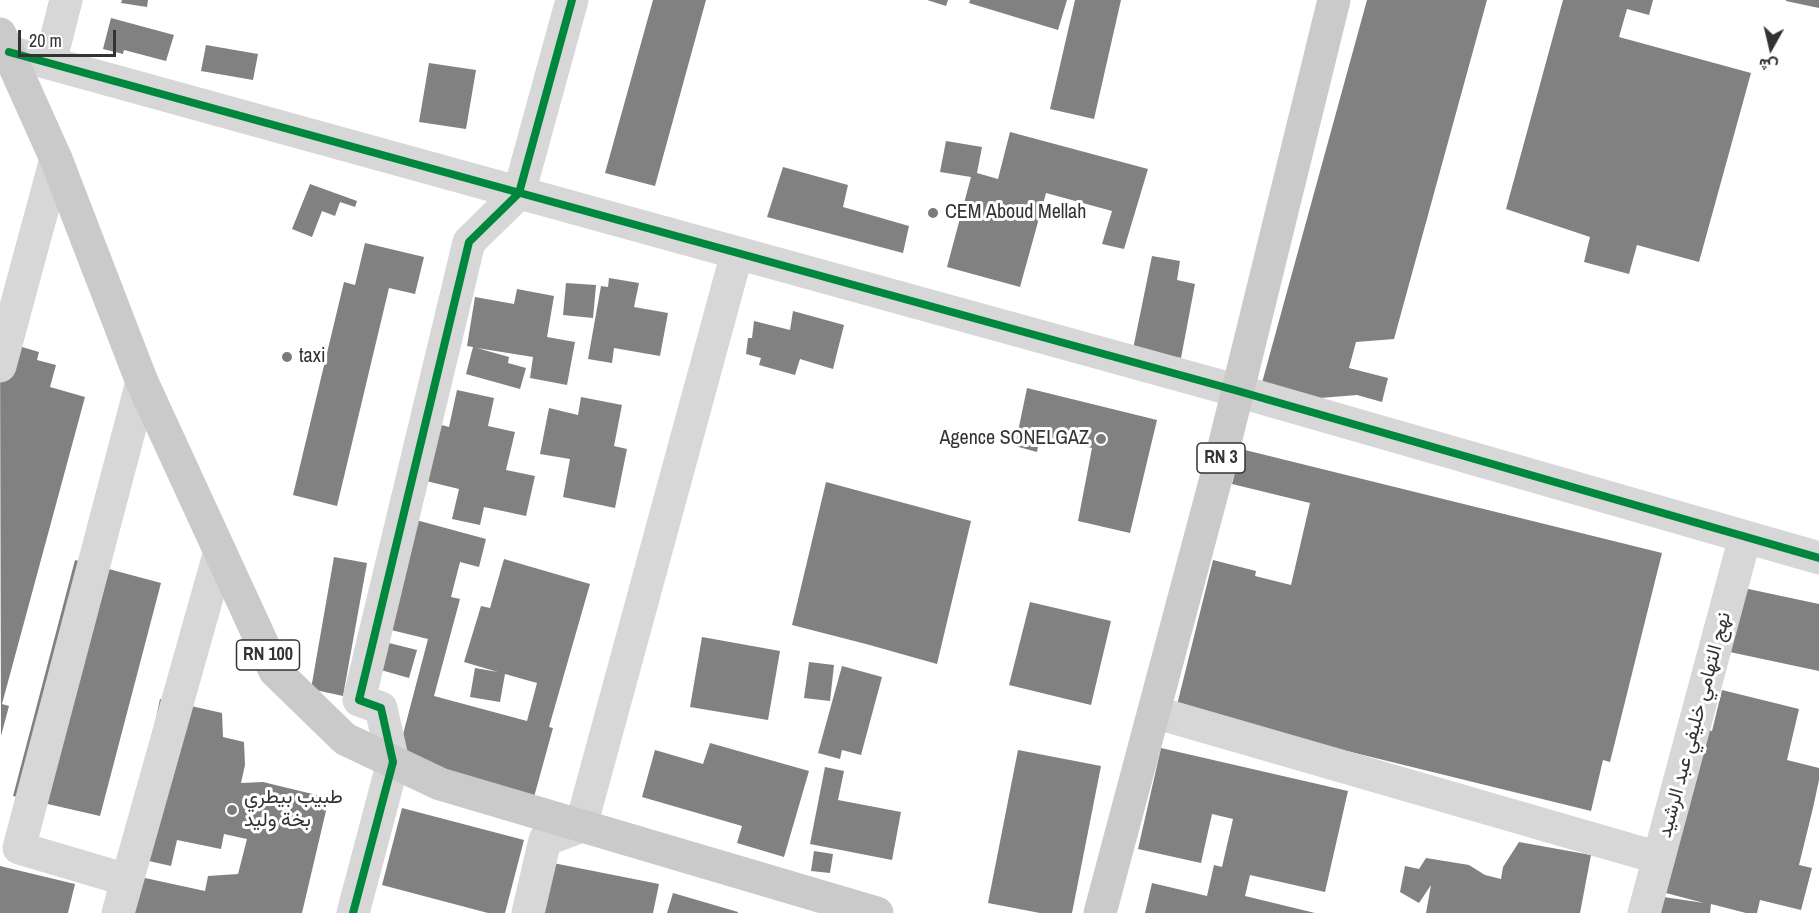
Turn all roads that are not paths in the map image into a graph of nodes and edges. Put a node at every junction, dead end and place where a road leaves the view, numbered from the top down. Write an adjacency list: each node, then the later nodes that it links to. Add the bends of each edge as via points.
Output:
1 (66, 0): 5 (street)
2 (572, 0): 7 (street)
3 (1334, 0): 11 (main road, RN 3)
4 (4, 43): 5 (street); 6 (main road, RN 100)
5 (50, 63): 7 (street)
6 (56, 159): 9 (street); 10 (main road, RN 100)
7 (519, 193): 8 (street); 16 (street, via 469,242 359,700 381,708)
8 (737, 253): 11 (street); 17 (street)
9 (0, 366)
10 (142, 382): 13 (main road, RN 100); 19 (street, via 19,848)
11 (1238, 391): 12 (street); 15 (main road, RN 3)
12 (1745, 537): 14 (street); 18 (street, نهج التهامي خليفي عبد الرشيد)
13 (220, 551): 16 (main road, RN 100, via 275,671 345,739); 19 (street)
14 (1819, 558)
15 (1154, 712): 18 (street); 24 (main road, RN 3)
16 (393, 762): 17 (main road, RN 100, via 440,784); 21 (street)
17 (581, 826): 22 (street, via 545,840); 23 (main road, RN 100)
18 (1659, 858): 25 (street, نهج التهامي خليفي عبد الرشيد)
19 (127, 880): 20 (street)
20 (118, 913)
21 (353, 913)
22 (528, 913)
23 (877, 913)
24 (1100, 913)
25 (1644, 913)

